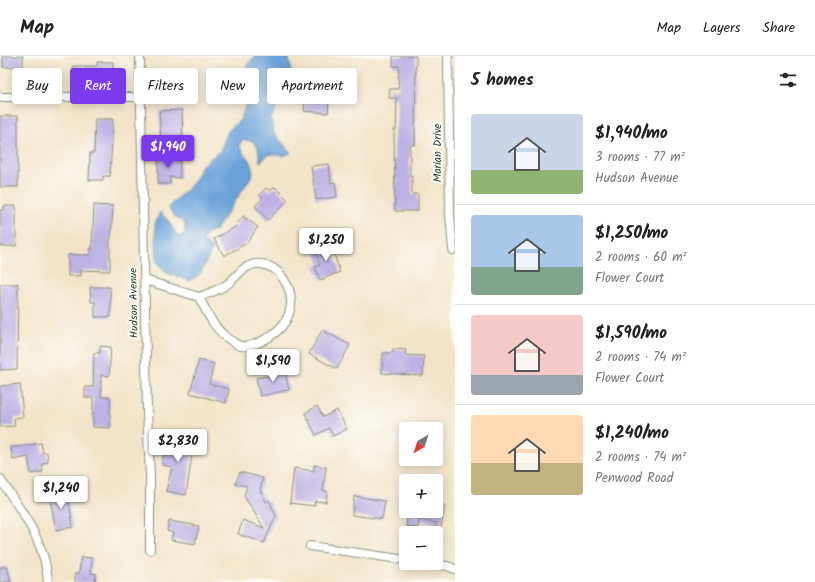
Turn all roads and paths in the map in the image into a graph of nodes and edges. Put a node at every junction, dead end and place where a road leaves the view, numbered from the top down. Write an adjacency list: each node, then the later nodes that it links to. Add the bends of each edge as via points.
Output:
1 (140, 56): 3 (street, Hudson Avenue)
2 (448, 56): 7 (street, Marian Drive)
3 (140, 68)
4 (0, 97): 5 (street)
5 (134, 97)
6 (141, 104): 9 (street, Hudson Avenue)
7 (452, 214): 8 (street, Marian Drive)
8 (453, 250)
9 (145, 280): 10 (street); 13 (street, Hudson Avenue)
10 (199, 297): 10 (street, via 210,320 222,336 241,346 256,344 273,335 285,323 292,307 290,293 283,277 267,265 256,264 240,271 229,283)
11 (0, 479): 17 (street, via 33,528 44,557)
12 (310, 546): 14 (street)
13 (150, 550)
14 (399, 559)
15 (443, 565): 16 (street)
16 (455, 569)
17 (48, 582)

